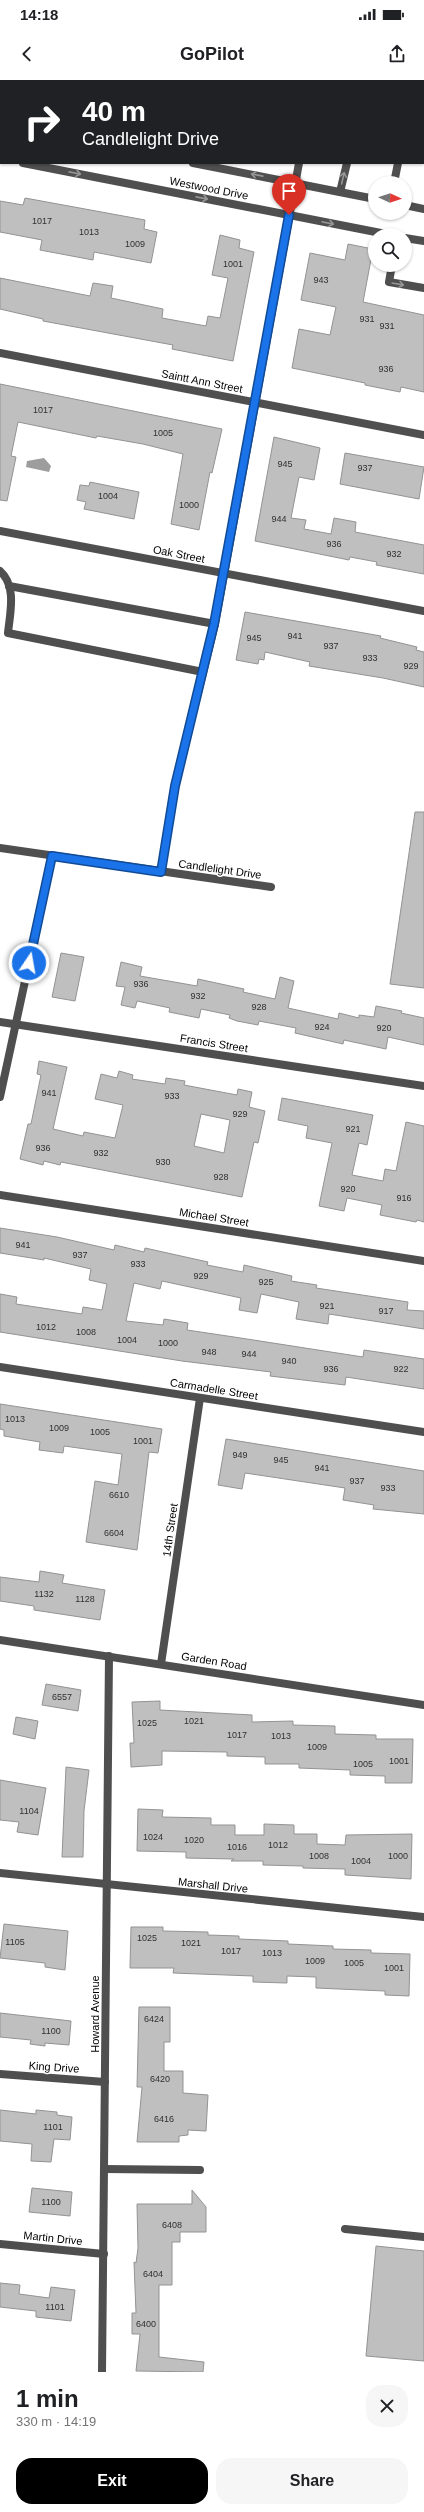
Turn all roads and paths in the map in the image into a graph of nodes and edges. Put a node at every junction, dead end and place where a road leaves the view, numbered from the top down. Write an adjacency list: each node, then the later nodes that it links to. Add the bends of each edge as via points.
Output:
1 (28, 164): 12 (street, Westwood Drive, one-way to 12)
2 (198, 164): 7 (street, Westwood Drive, one-way to 2)
3 (299, 164): 7 (street)
4 (346, 164): 8 (street, one-way to 4)
5 (398, 164): 6 (street)
6 (395, 176)
7 (295, 183): 8 (street, Westwood Drive); 12 (street)
8 (340, 192): 9 (street, Westwood Drive)
9 (368, 198)
10 (412, 206): 11 (street)
11 (424, 209)
12 (289, 215): 13 (street, Westwood Drive, one-way to 13); 19 (street)
13 (368, 230)
14 (412, 239): 15 (street)
15 (424, 241)
16 (390, 272): 17 (street, one-way to 17, via 388,282)
17 (424, 288)
18 (0, 354): 19 (street, Saintt Ann Street)
19 (255, 402): 20 (street, Saintt Ann Street); 23 (street)
20 (424, 435)
21 (0, 531): 23 (street, Oak Street)
22 (0, 571): 24 (street)
23 (224, 574): 25 (street, Oak Street); 26 (street)
24 (9, 586): 26 (street); 27 (street, via 12,603 8,633)
25 (424, 610)
26 (214, 624): 27 (street)
27 (203, 672): 30 (street, via 175,786)
28 (0, 848): 29 (street, Candlelight Drive)
29 (52, 856): 30 (street, Candlelight Drive); 33 (street)
30 (161, 872): 31 (street, Candlelight Drive)
31 (271, 888)
32 (0, 1022): 33 (street, Francis Street)
33 (16, 1024): 34 (street, Francis Street); 35 (street)
34 (424, 1086)
35 (0, 1097)
36 (0, 1195): 37 (street, Michael Street)
37 (424, 1260)
38 (0, 1367): 39 (street, Carmadelle Street)
39 (200, 1398): 40 (street, Carmadelle Street); 43 (street, 14th Street)
40 (424, 1432)
41 (0, 1640): 42 (street, Garden Road)
42 (109, 1656): 43 (street, Garden Road); 46 (street, Howard Avenue)
43 (161, 1664): 44 (street, Garden Road)
44 (424, 1705)
45 (0, 1873): 46 (street, Marshall Drive)
46 (106, 1885): 47 (street, Marshall Drive); 49 (street, Howard Avenue)
47 (424, 1917)
48 (0, 2074): 49 (street, King Drive)
49 (105, 2082): 50 (street, Howard Avenue)
50 (104, 2169): 51 (street); 55 (street, Howard Avenue)
51 (200, 2170)
52 (345, 2229): 53 (street)
53 (424, 2237)
54 (0, 2244): 55 (street, Martin Drive)
55 (104, 2254): 56 (street, Howard Avenue)
56 (102, 2372)

